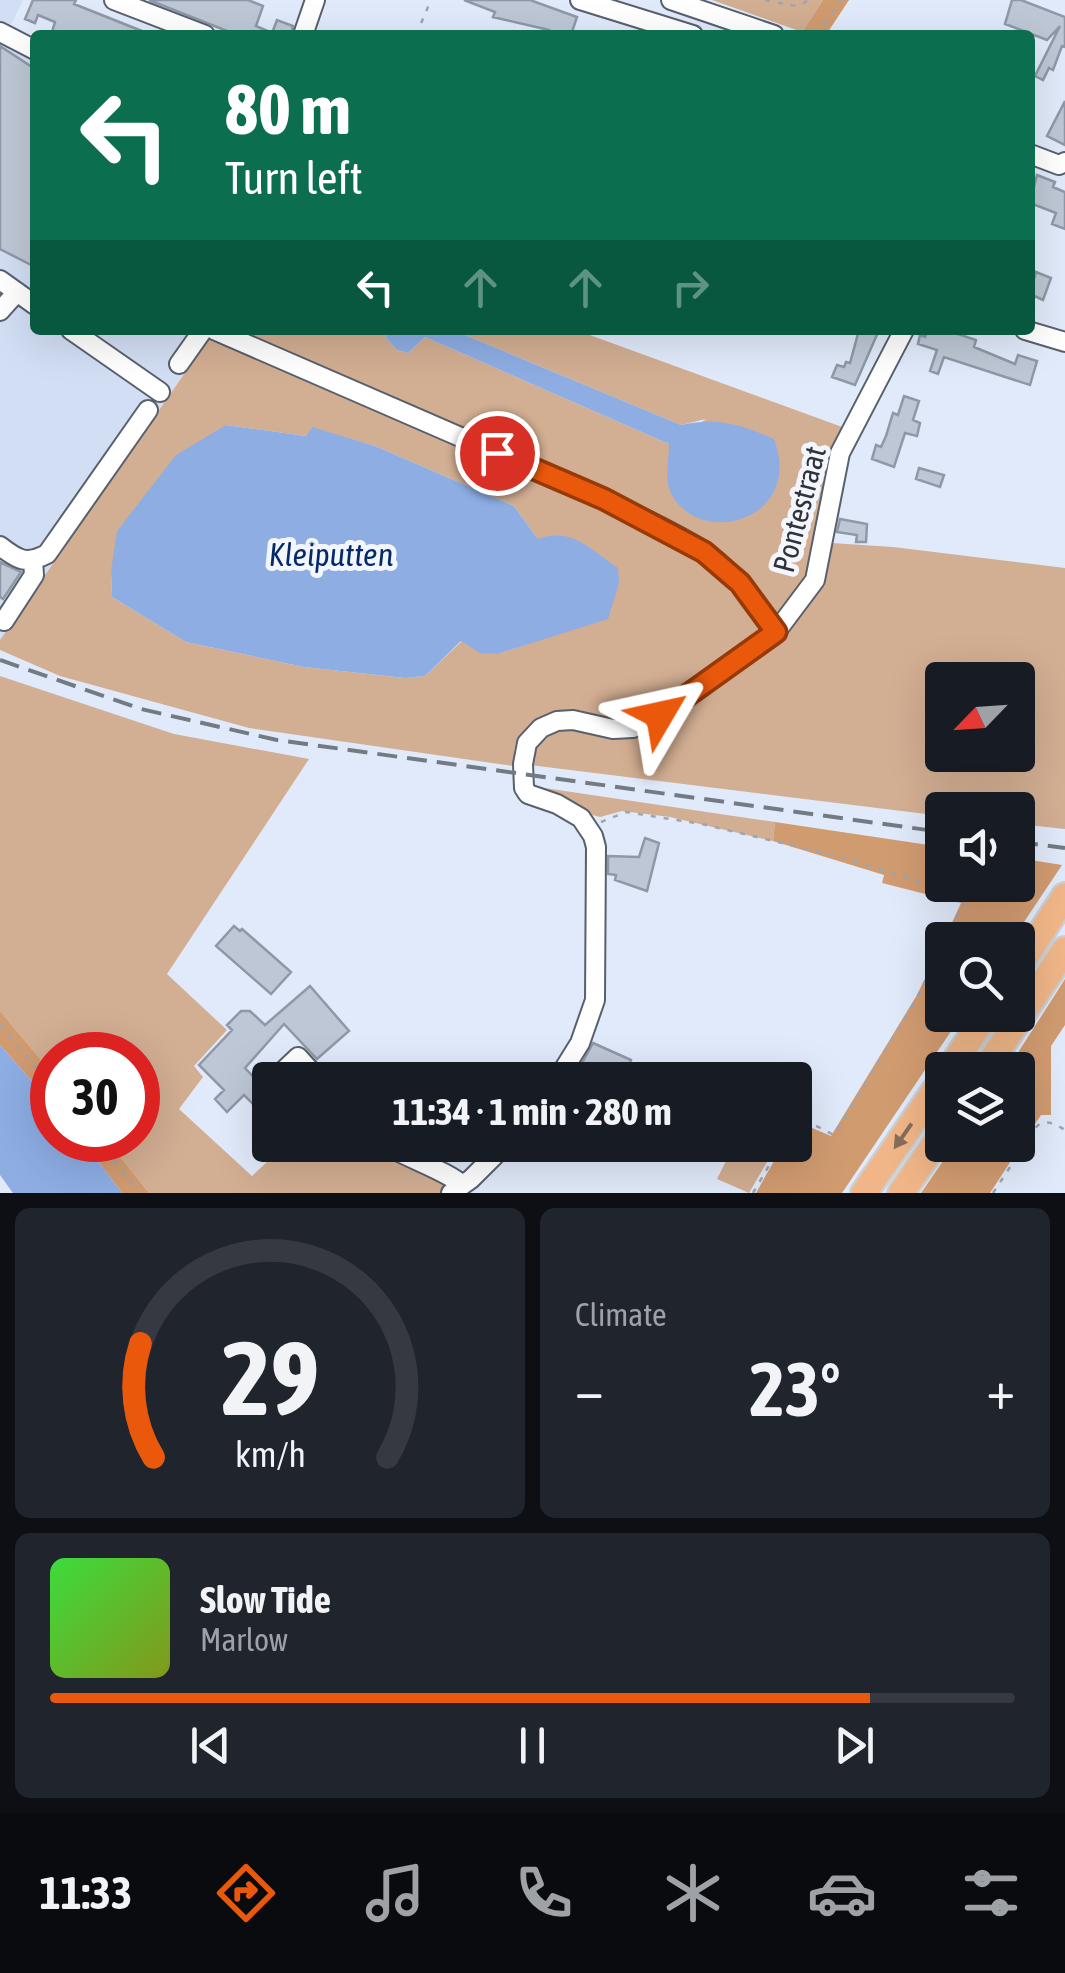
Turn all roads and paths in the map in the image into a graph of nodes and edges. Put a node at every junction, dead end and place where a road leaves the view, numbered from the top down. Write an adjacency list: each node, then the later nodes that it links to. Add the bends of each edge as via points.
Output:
1 (114, 0): 11 (street)
2 (316, 0): 12 (street)
3 (431, 0): 13 (path)
4 (580, 0): 10 (street)
5 (663, 0): 10 (street)
6 (671, 0): 14 (street)
7 (765, 0): 8 (path, via 796,6)
8 (810, 0)
9 (841, 0): 15 (path)
10 (653, 29)
11 (192, 30)
12 (306, 30)
13 (418, 30)
14 (759, 30)
15 (820, 30)
16 (0, 32): 17 (street)
17 (30, 47)
18 (1035, 156): 19 (street)
19 (1065, 162)
20 (0, 280): 21 (street)
21 (16, 292): 22 (street); 23 (street)
22 (30, 302)
23 (0, 311)
24 (1035, 333): 29 (street)
25 (78, 335): 31 (street)
26 (199, 335): 30 (street)
27 (226, 335): 36 (street, via 658,526 740,583)
28 (901, 335): 36 (street, Pontestraat, via 840,452 814,580)
29 (1065, 342)
30 (179, 364)
31 (160, 392)
32 (148, 410): 34 (street, via 46,554)
33 (0, 546): 34 (street)
34 (32, 562): 35 (street, via 34,576)
35 (4, 621)
36 (776, 632): 37 (street, Pontestraat, via 633,728 557,721 532,735 524,754 524,788)
37 (588, 827): 39 (path, via 626,812 841,856 964,903); 46 (street, via 596,847 595,1000)
38 (1065, 896): 40 (highway)
39 (955, 922)
40 (1035, 942)
41 (1065, 950): 44 (highway)
42 (925, 981): 48 (path, via 834,1135)
43 (0, 1025): 45 (path)
44 (998, 1052)
45 (30, 1060)
46 (568, 1062)
47 (925, 1105): 58 (highway, one-way to 58)
48 (812, 1124)
49 (1065, 1130): 60 (path, via 1042,1122)
50 (925, 1158): 59 (highway)
51 (115, 1162): 56 (path)
52 (415, 1162): 55 (street, via 455,1178)
53 (486, 1162): 55 (street)
54 (772, 1162): 57 (path)
55 (457, 1189)
56 (139, 1193)
57 (753, 1193)
58 (864, 1193)
59 (901, 1193)
60 (993, 1193)

